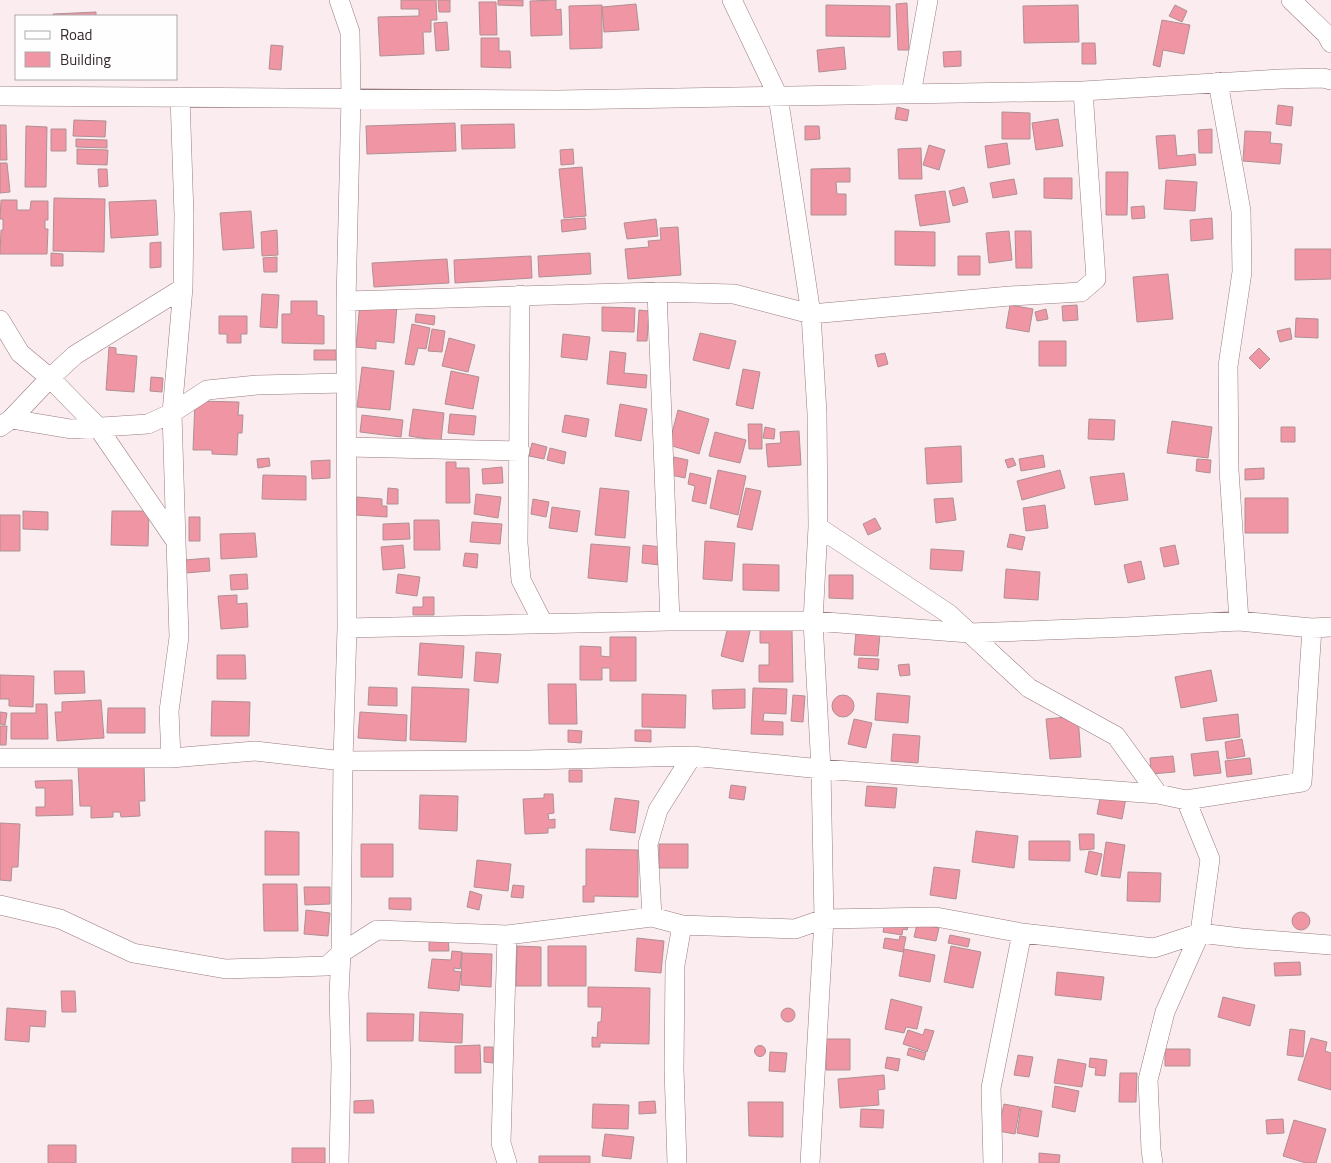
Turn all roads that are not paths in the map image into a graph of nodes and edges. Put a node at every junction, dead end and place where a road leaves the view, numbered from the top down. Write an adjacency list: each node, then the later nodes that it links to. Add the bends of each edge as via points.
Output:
1 (732, 0): 11 (street)
2 (928, 0): 9 (street)
3 (1291, 0): 5 (street)
4 (343, 2): 13 (street, via 350,32)
5 (1331, 43)
6 (1331, 80): 7 (street, via 1280,78)
7 (1218, 82): 8 (street); 31 (street, via 1241,211 1242,272 1228,366 1229,470)
8 (1083, 91): 9 (street); 18 (street, via 1096,279 1081,292)
9 (911, 94): 11 (street)
10 (0, 96): 12 (street)
11 (778, 96): 13 (street, via 558,100); 18 (street)
12 (180, 97): 13 (street); 14 (street)
13 (351, 98): 17 (street)
14 (183, 288): 20 (street, via 75,355); 22 (street)
15 (658, 292): 16 (street); 18 (street, via 734,294); 29 (street)
16 (520, 295): 17 (street); 26 (street)
17 (346, 301): 21 (street)
18 (811, 314): 27 (street, via 817,412)
19 (0, 320): 20 (street, via 20,353)
20 (50, 378): 23 (street); 24 (street)
21 (345, 383): 22 (street, via 207,390); 25 (street)
22 (172, 413): 24 (street, via 148,424); 28 (street)
23 (6, 423): 24 (street, via 71,429)
24 (97, 426): 28 (street)
25 (348, 447): 26 (street); 34 (street)
26 (520, 451): 32 (street, via 518,543 521,580)
27 (818, 527): 30 (street); 36 (street, via 949,614)
28 (175, 540): 39 (street, via 179,637 169,711)
29 (670, 620): 30 (street); 32 (street)
30 (813, 621): 36 (street); 41 (street)
31 (1239, 621): 35 (street); 36 (street)
32 (543, 623): 34 (street)
33 (1331, 627): 35 (street)
34 (347, 628): 40 (street)
35 (1312, 628): 43 (street, via 1302,782)
36 (969, 632): 42 (street, via 1029,688 1116,736)
37 (692, 756): 40 (street); 41 (street); 45 (street, via 658,810 648,844)
38 (0, 758): 39 (street)
39 (172, 758): 40 (street, via 255,751)
40 (343, 761): 52 (street)
41 (821, 769): 42 (street); 46 (street)
42 (1158, 794): 43 (street)
43 (1186, 800): 49 (street, via 1210,859)
44 (0, 905): 52 (street, via 60,919 133,953 226,969 327,966)
45 (652, 917): 47 (street); 50 (street)
46 (824, 919): 47 (street, via 795,929); 48 (street, via 936,917); 56 (street)
47 (682, 925): 55 (street, via 675,965)
48 (1022, 933): 49 (street, via 1154,948); 57 (street, via 991,1088)
49 (1200, 933): 51 (street); 58 (street, via 1165,1012 1148,1080)
50 (507, 934): 52 (street, via 377,930); 54 (street, via 501,1143)
51 (1331, 945)
52 (341, 954): 53 (street)
53 (339, 1163)
54 (507, 1163)
55 (677, 1163)
56 (810, 1163)
57 (993, 1163)
58 (1153, 1163)

